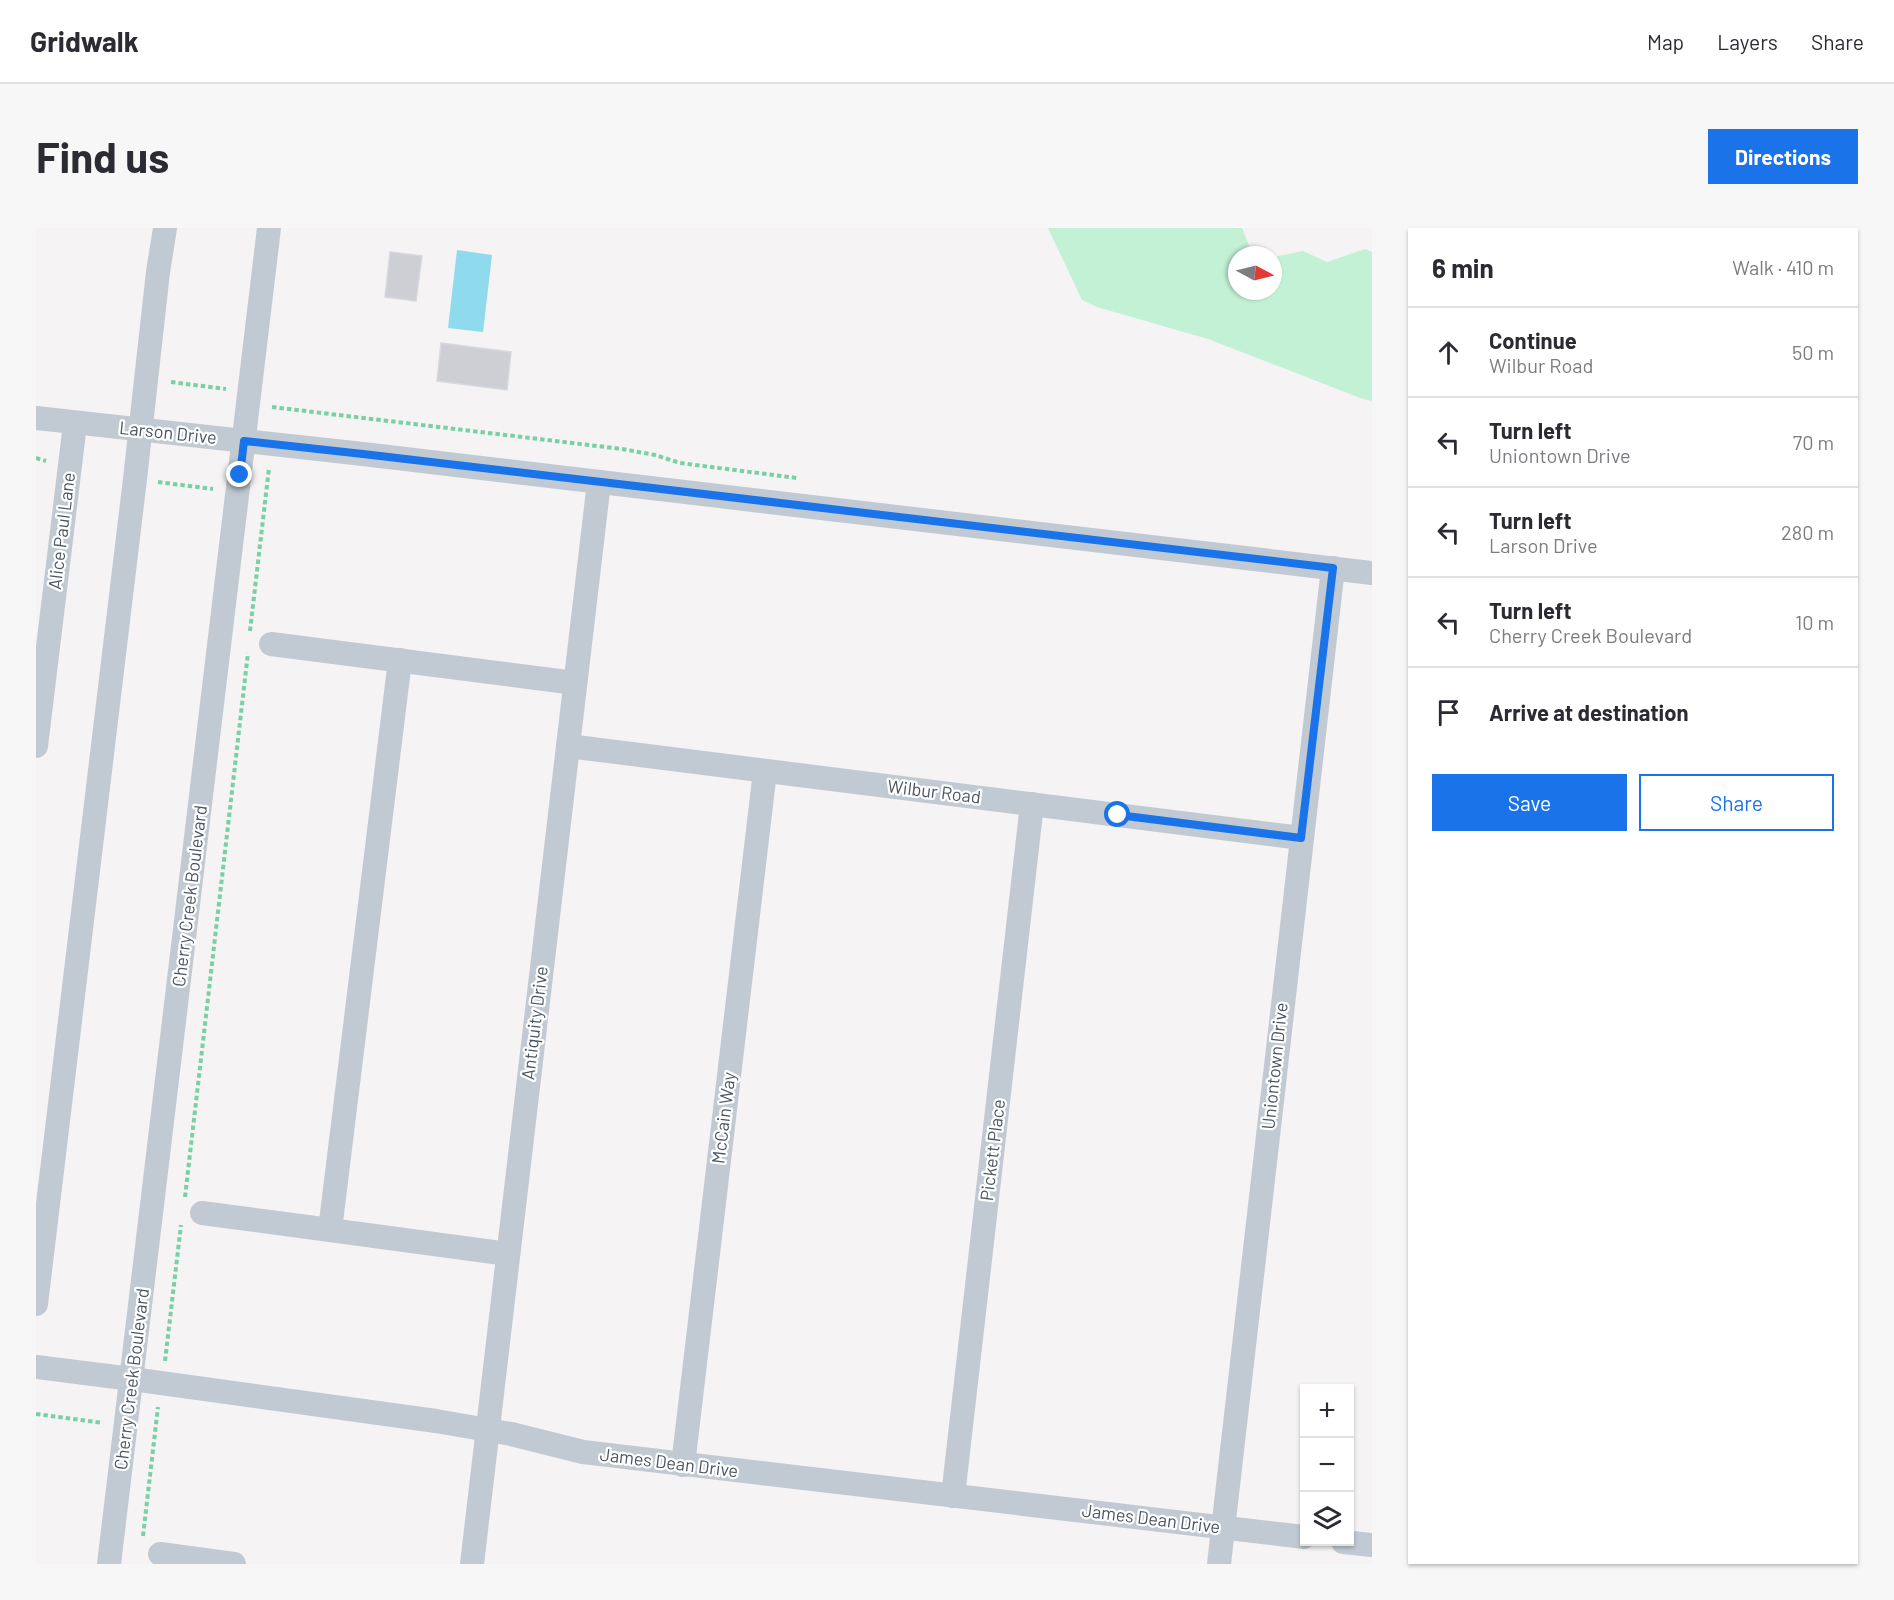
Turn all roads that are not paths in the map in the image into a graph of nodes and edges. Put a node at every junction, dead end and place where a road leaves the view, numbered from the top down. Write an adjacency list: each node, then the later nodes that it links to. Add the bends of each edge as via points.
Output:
1 (165, 228): 5 (street)
2 (269, 228): 6 (street, Cherry Creek Boulevard)
3 (36, 418): 4 (street, Larson Drive)
4 (75, 424): 5 (street, Larson Drive); 13 (street, Alice Paul Lane)
5 (140, 431): 6 (street, Larson Drive); 21 (street)
6 (244, 441): 7 (street, Larson Drive); 23 (street, Cherry Creek Boulevard)
7 (599, 482): 8 (street, Larson Drive); 12 (street, Antiquity Drive)
8 (1333, 568): 9 (street, Larson Drive); 17 (street, Uniontown Drive)
9 (1372, 573)
10 (256, 642): 11 (street)
11 (400, 660): 12 (street); 19 (street)
12 (575, 683): 14 (street, Antiquity Drive)
13 (36, 746)
14 (568, 746): 15 (street, Wilbur Road); 20 (street, Antiquity Drive)
15 (765, 771): 16 (street, Wilbur Road); 25 (street, McCain Way)
16 (1032, 804): 17 (street, Wilbur Road); 26 (street, Pickett Place)
17 (1301, 838): 27 (street, Uniontown Drive)
18 (190, 1210): 19 (street)
19 (330, 1230): 20 (street)
20 (508, 1254): 24 (street, Antiquity Drive)
21 (36, 1304)
22 (36, 1368): 23 (street, James Dean Drive)
23 (132, 1379): 24 (street, James Dean Drive); 32 (street, Cherry Creek Boulevard)
24 (488, 1429): 25 (street, James Dean Drive, via 582,1452); 34 (street, Antiquity Drive)
25 (683, 1465): 26 (street, James Dean Drive)
26 (953, 1496): 27 (street, James Dean Drive)
27 (1223, 1528): 28 (street, James Dean Drive); 35 (street, Uniontown Drive)
28 (1300, 1536)
29 (1354, 1543): 30 (street)
30 (1372, 1545)
31 (151, 1548): 33 (street)
32 (109, 1564)
33 (234, 1564)
34 (472, 1564)
35 (1219, 1564)

